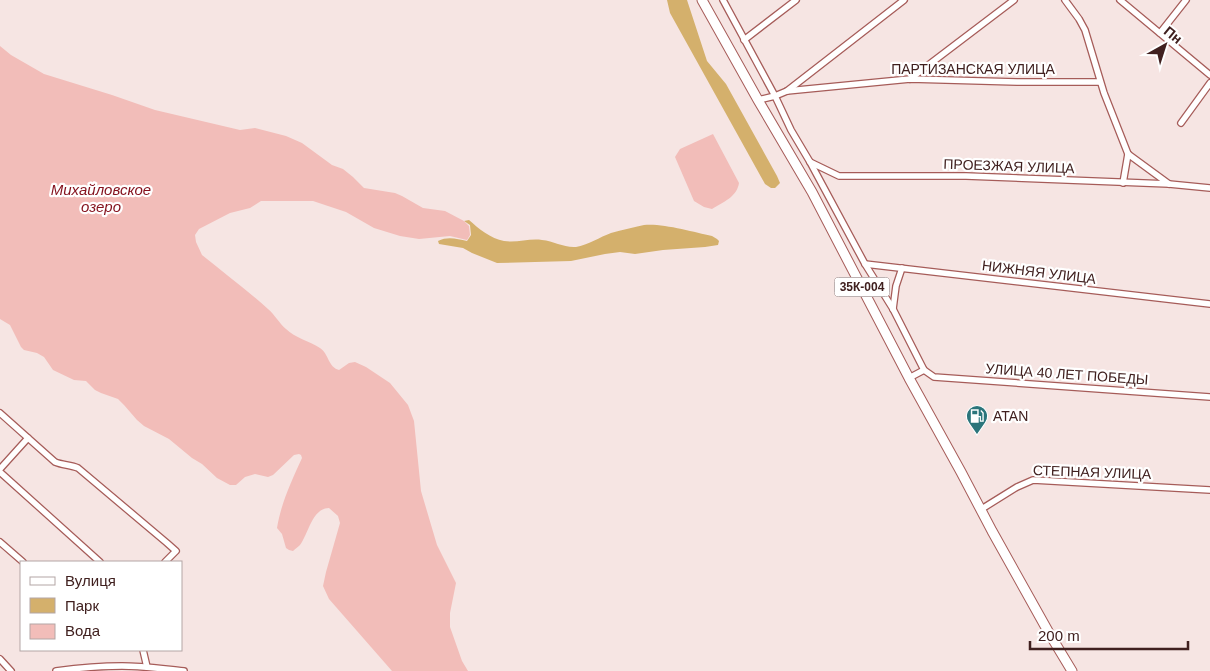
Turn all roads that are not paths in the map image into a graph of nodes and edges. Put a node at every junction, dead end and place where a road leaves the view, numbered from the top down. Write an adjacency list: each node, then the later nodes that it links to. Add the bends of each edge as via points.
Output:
1 (702, 0): 17 (main road, 35К-004)
2 (723, 0): 10 (street)
3 (796, 0): 10 (street)
4 (904, 0): 15 (street)
5 (1014, 0): 12 (street)
6 (1065, 0): 13 (street, via 1084,30)
7 (1120, 0): 9 (street)
8 (1186, 0): 9 (street)
9 (1160, 33): 11 (street)
10 (744, 40): 16 (street)
11 (1210, 75)
12 (910, 79): 13 (street, ПАРТИЗАНСКАЯ УЛИЦА); 15 (street, ПАРТИЗАНСКАЯ УЛИЦА)
13 (1100, 82): 19 (street)
14 (1210, 83): 18 (street)
15 (787, 90): 16 (street)
16 (775, 96): 17 (street); 20 (street)
17 (758, 100): 29 (main road, 35К-004, via 812,192)
18 (1180, 123)
19 (1128, 154): 21 (street); 22 (street)
20 (810, 162): 21 (street, ПРОЕЗЖАЯ УЛИЦА, via 839,176 966,176); 24 (street)
21 (1123, 183): 22 (street, ПРОЕЗЖАЯ УЛИЦА)
22 (1170, 184): 23 (street, ПРОЕЗЖАЯ УЛИЦА)
23 (1210, 188)
24 (865, 264): 25 (street, НИЖНЯЯ УЛИЦА); 27 (street)
25 (902, 268): 26 (street, НИЖНЯЯ УЛИЦА); 27 (street)
26 (1210, 304)
27 (893, 309): 28 (street)
28 (924, 370): 29 (street); 30 (street, УЛИЦА 40 ЛЕТ ПОБЕДЫ, via 936,378)
29 (909, 378): 35 (main road, 35К-004)
30 (1210, 397)
31 (0, 413): 32 (street)
32 (28, 438): 33 (street); 39 (street, via 55,462 78,468 176,551)
33 (0, 471): 38 (street)
34 (1210, 490): 35 (street, СТЕПНАЯ УЛИЦА, via 1033,480 1017,486)
35 (980, 510): 46 (main road, 35К-004)
36 (0, 542): 37 (street)
37 (22, 561)
38 (99, 561)
39 (166, 561)
40 (143, 651): 42 (street)
41 (0, 659): 43 (street)
42 (146, 667): 44 (street); 45 (street)
43 (11, 671)
44 (56, 671)
45 (184, 671)
46 (1072, 671)

